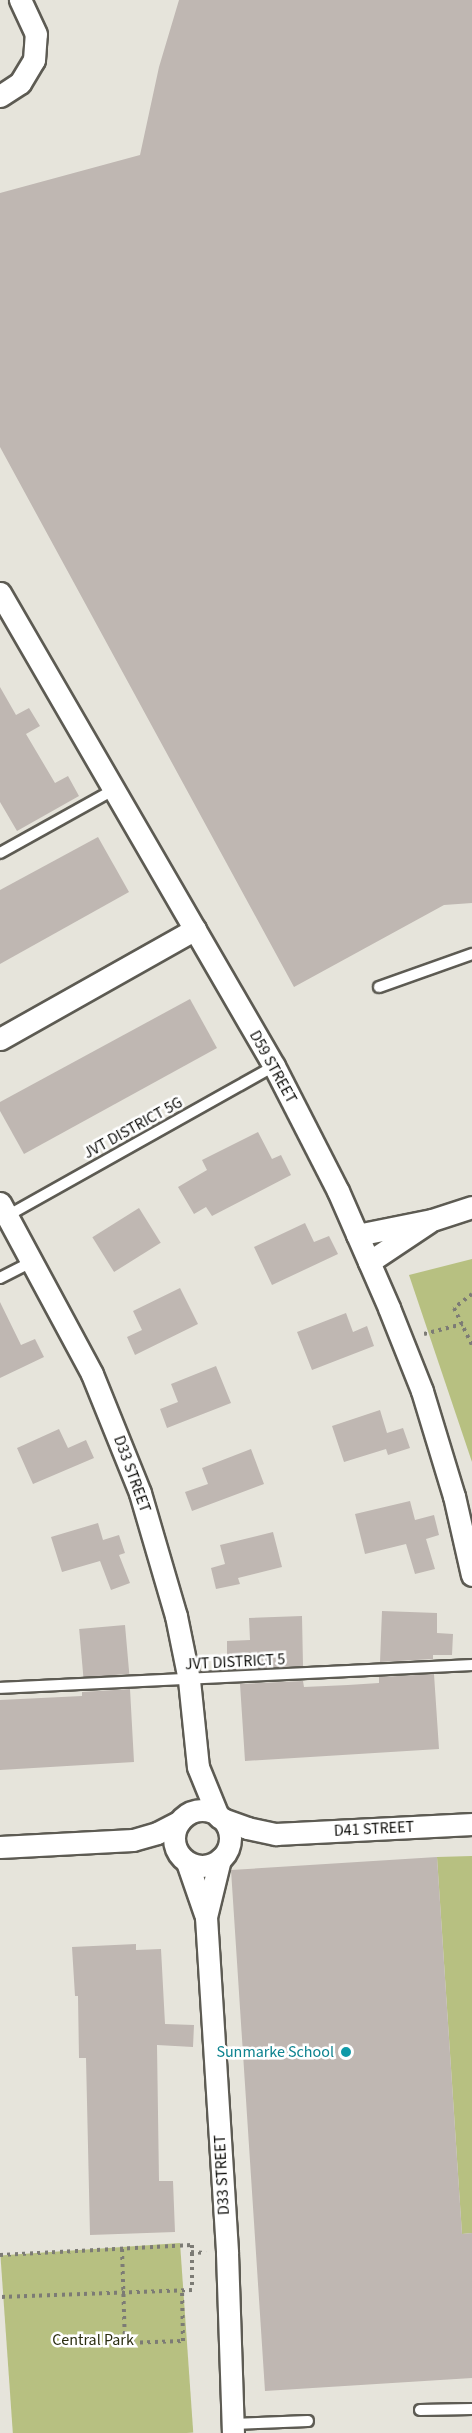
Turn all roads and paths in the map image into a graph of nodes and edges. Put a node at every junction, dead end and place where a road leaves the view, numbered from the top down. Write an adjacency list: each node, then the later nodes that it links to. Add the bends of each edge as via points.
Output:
1 (20, 0): 2 (street, via 36,34 34,60 20,83)
2 (0, 96)
3 (0, 593): 4 (street, D59 STREET)
4 (115, 789): 5 (lane); 6 (street, D59 STREET)
5 (0, 853)
6 (195, 929): 9 (street); 10 (street, D59 STREET)
7 (472, 956): 8 (lane)
8 (379, 987)
9 (0, 1039)
10 (274, 1066): 12 (lane, JVT DISTRICT 5G); 14 (street, D59 STREET)
11 (472, 1207): 13 (street)
12 (3, 1209): 15 (street, D33 STREET)
13 (432, 1220): 14 (street); 16 (street)
14 (357, 1234): 16 (street, D59 STREET)
15 (33, 1261): 17 (lane); 24 (street, D33 STREET, via 92,1374 136,1483 160,1554)
16 (369, 1262): 20 (street, D59 STREET)
17 (0, 1278)
18 (472, 1294): 19 (path, via 454,1308)
19 (463, 1324): 20 (path); 21 (path)
20 (403, 1340): 22 (street, D59 STREET, via 438,1443)
21 (472, 1345)
22 (472, 1575)
23 (472, 1665): 24 (lane, JVT DISTRICT 5)
24 (189, 1680): 25 (lane, JVT DISTRICT 5); 26 (street, D33 STREET)
25 (0, 1688)
26 (198, 1767): 27 (street, D33 STREET); 28 (street, D33 STREET)
27 (219, 1817): 28 (street, via 197,1811); 30 (street, D41 STREET); 33 (street, via 229,1835)
28 (182, 1819): 31 (street, via 157,1833); 34 (street, via 174,1834)
29 (472, 1824): 30 (street, D41 STREET)
30 (276, 1834): 33 (street, D41 STREET)
31 (133, 1840): 32 (street); 34 (street, via 156,1845)
32 (0, 1847)
33 (223, 1856): 34 (street, via 201,1866); 35 (street, D33 STREET)
34 (183, 1858): 35 (street, D33 STREET)
35 (206, 1917): 44 (street, D33 STREET)
36 (122, 2249): 37 (path); 38 (path, via 192,2246 192,2290); 39 (path)
37 (0, 2255)
38 (182, 2291): 39 (path); 39 (path, via 183,2341 125,2343)
39 (124, 2293): 40 (path)
40 (0, 2297)
41 (472, 2409): 42 (lane)
42 (420, 2410)
43 (308, 2421): 44 (lane)
44 (233, 2429)

